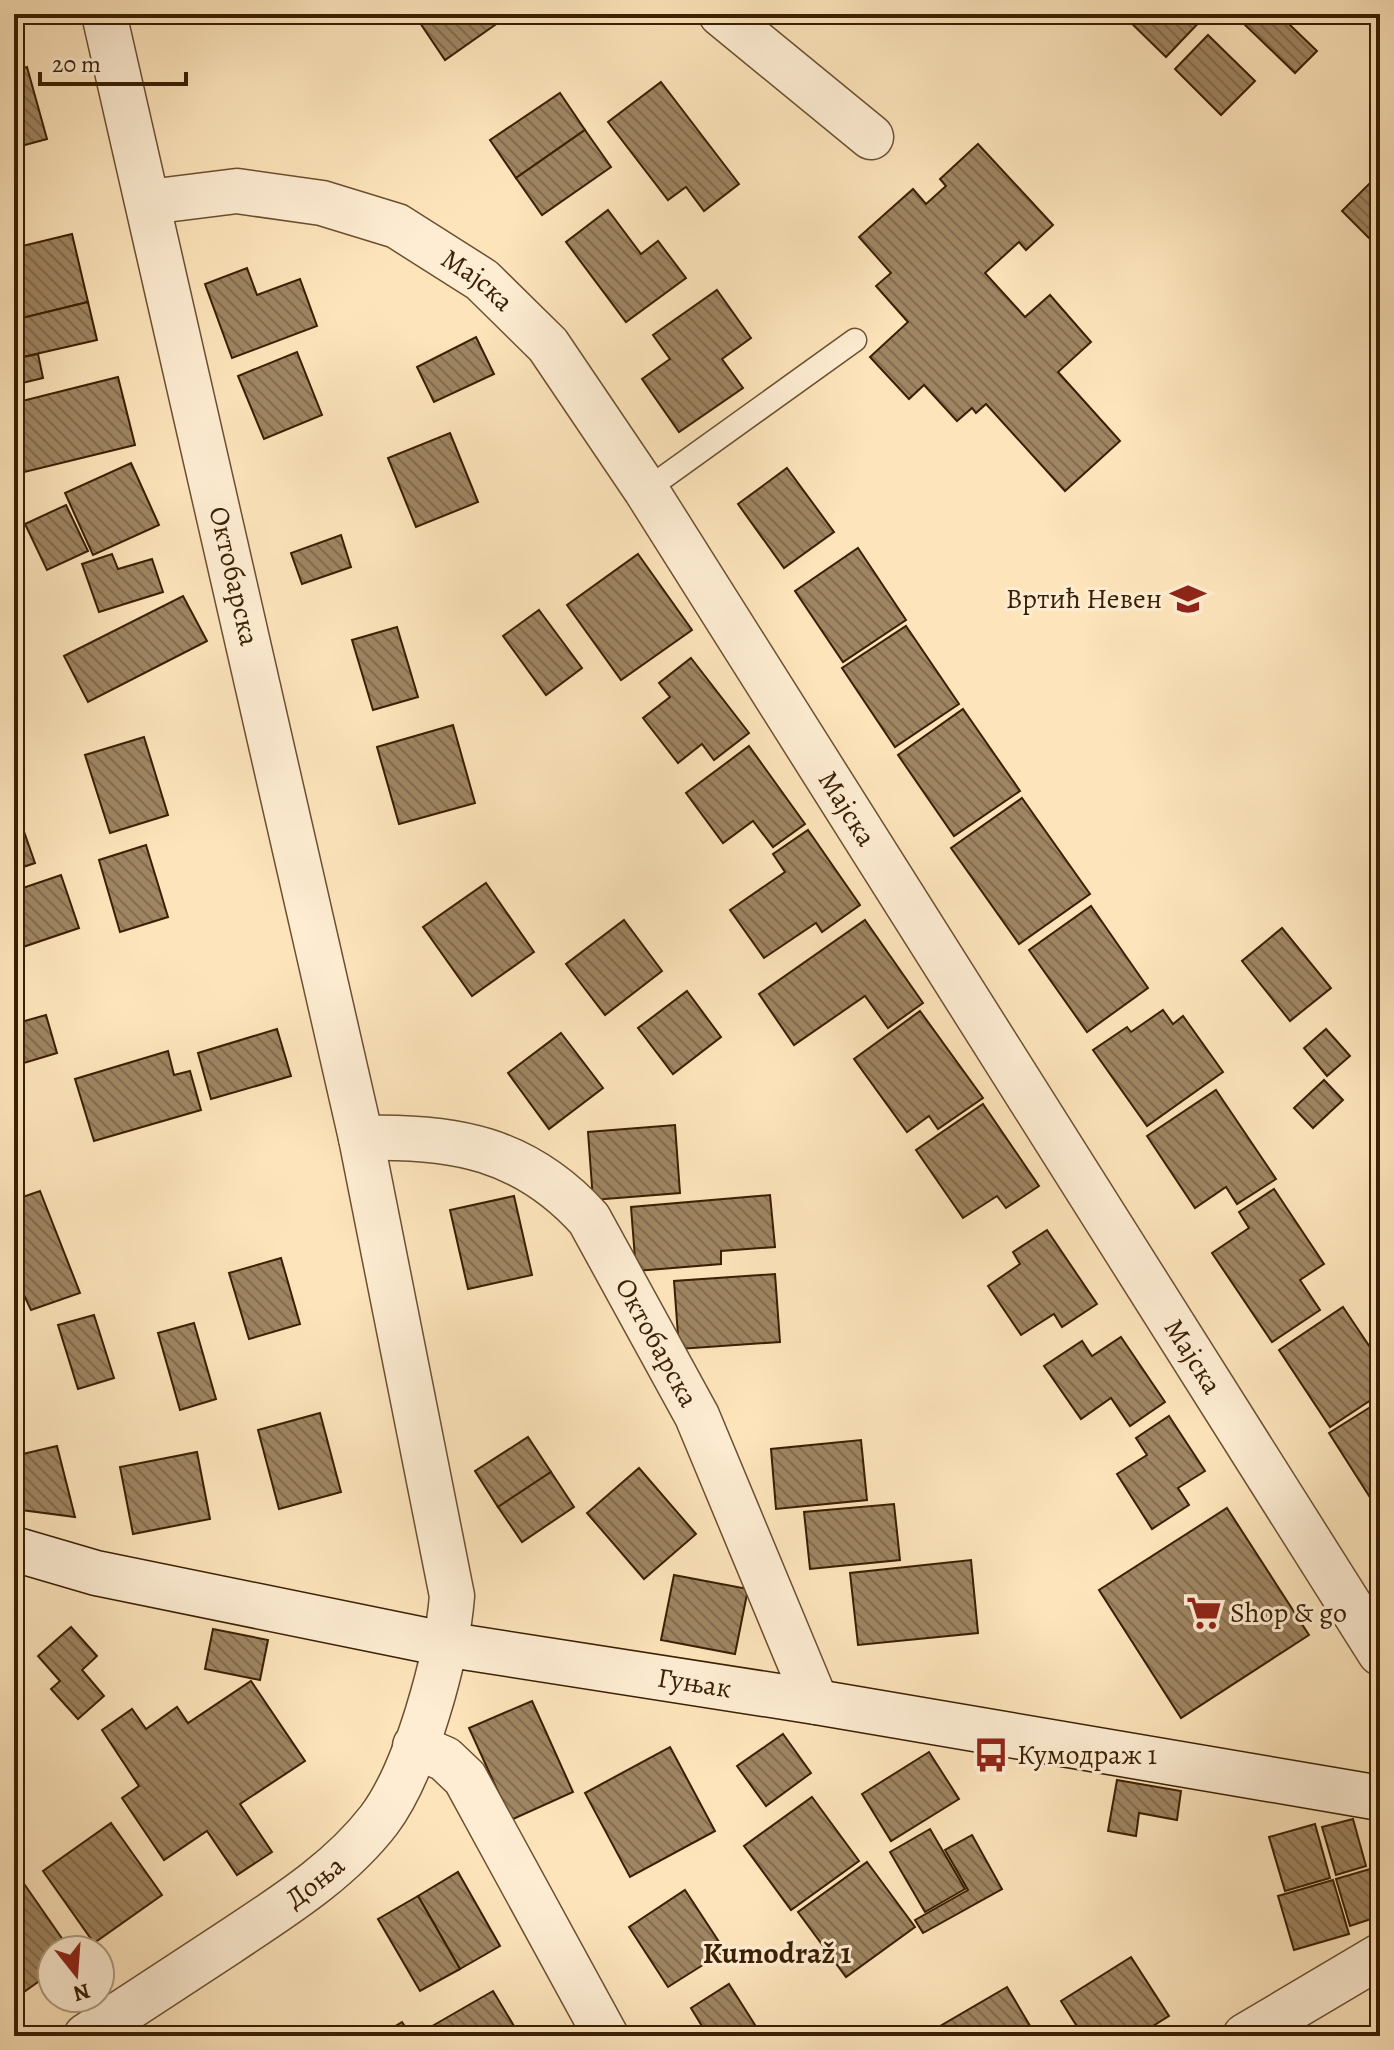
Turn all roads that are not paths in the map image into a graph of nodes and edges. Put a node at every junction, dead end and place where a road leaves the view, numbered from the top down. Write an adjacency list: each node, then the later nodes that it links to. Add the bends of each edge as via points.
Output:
1 (104, 14): 4 (street, Октобарска)
2 (721, 14): 3 (street)
3 (871, 137)
4 (149, 202): 6 (street, Мајска, via 237,191 322,203 397,226 482,280 548,345); 7 (street, Октобарска)
5 (855, 340): 6 (lane)
6 (646, 490): 10 (street, Мајска)
7 (361, 1138): 9 (street, Октобарска, via 450,1588); 11 (street, Октобарска, via 418,1136 471,1146 533,1170 589,1219 697,1416)
8 (14, 1549): 9 (street, Гуњак, via 96,1573)
9 (444, 1644): 11 (street, Гуњак); 12 (street, Доња)
10 (1380, 1653)
11 (816, 1702): 13 (street, Гуњак)
12 (415, 1746): 15 (street, Доња, via 379,1820 312,1886); 16 (street, via 445,1759 465,1778)
13 (1380, 1798)
14 (1380, 1956): 17 (street)
15 (86, 2036)
16 (606, 2036)
17 (1245, 2036)

